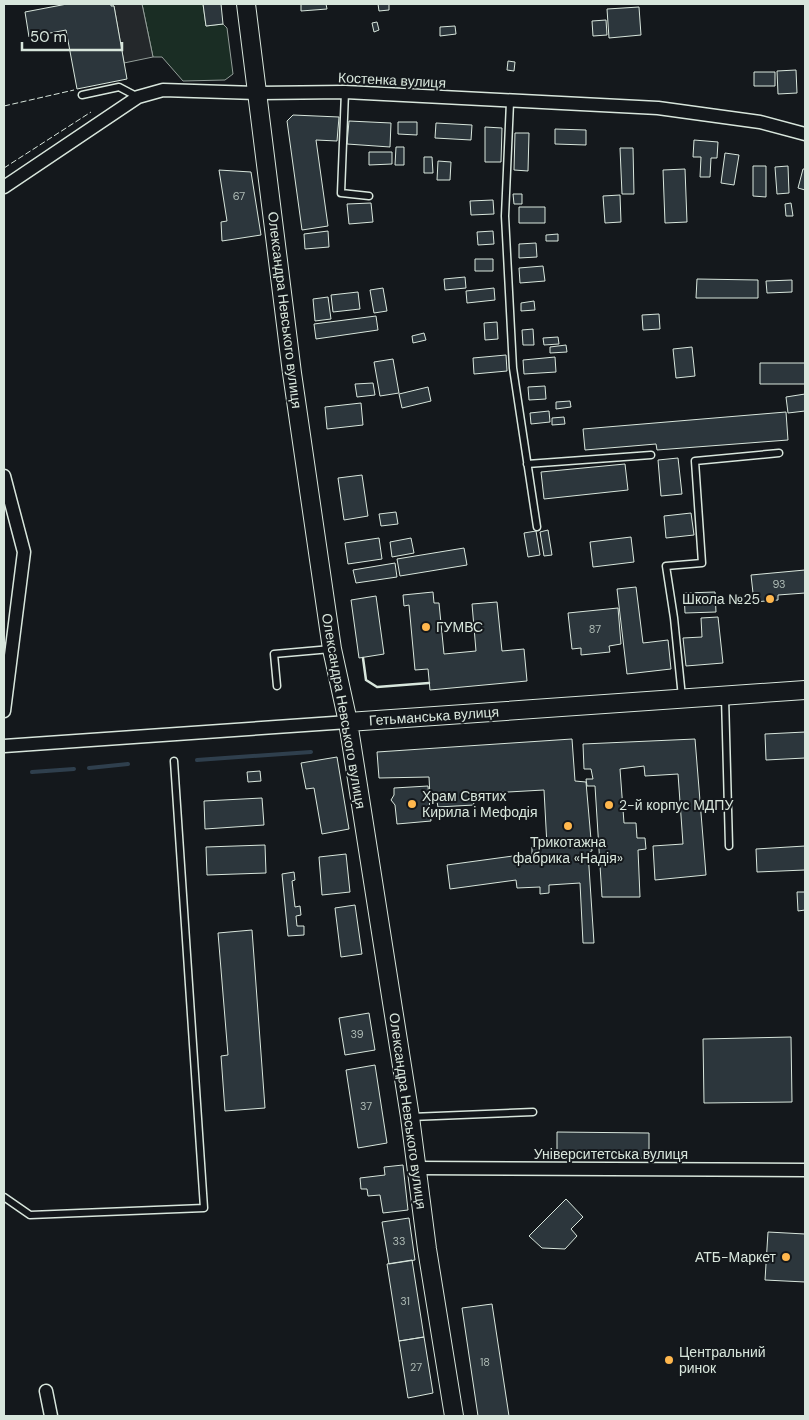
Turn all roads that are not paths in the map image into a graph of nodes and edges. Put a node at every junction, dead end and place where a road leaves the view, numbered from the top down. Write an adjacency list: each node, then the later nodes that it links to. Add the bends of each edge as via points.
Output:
1 (246, 4): 3 (main road, Олександра Невського вулиця)
2 (345, 92): 3 (street, Костенка вулиця); 6 (street, Костенка вулиця); 9 (lane, via 341,193)
3 (258, 93): 5 (street, Костенка вулиця, via 163,90); 15 (main road, Олександра Невського вулиця, via 292,373)
4 (82, 95): 5 (lane, via 120,87)
5 (138, 97): 8 (street, Костенка вулиця)
6 (510, 102): 7 (street, Костенка вулиця, via 658,108 760,122); 12 (lane, via 505,216 513,368)
7 (804, 133)
8 (4, 187)
9 (369, 196)
10 (779, 453): 19 (lane, via 695,461 702,563 666,566)
11 (651, 455): 12 (lane)
12 (528, 464): 14 (lane)
13 (4, 476): 20 (street, via 24,552)
14 (537, 527)
15 (332, 649): 16 (lane, via 274,654); 21 (main road, Олександра Невського вулиця)
16 (277, 686)
17 (805, 690): 18 (main road, Гетьманська вулиця)
18 (725, 696): 19 (main road, Гетьманська вулиця); 24 (lane)
19 (682, 698): 21 (main road, Гетьманська вулиця)
20 (4, 711)
21 (348, 722): 22 (street, Гетьманська вулиця); 26 (main road, Олександра Невського вулиця)
22 (4, 746)
23 (174, 761): 29 (lane, via 204,1208 30,1214)
24 (729, 846)
25 (533, 1112): 26 (lane)
26 (410, 1117): 27 (main road, Олександра Невського вулиця)
27 (416, 1168): 28 (street, Університетська вулиця); 32 (main road, Олександра Невського вулиця)
28 (805, 1170)
29 (4, 1197)
30 (46, 1391): 31 (street)
31 (51, 1416)
32 (454, 1416)

